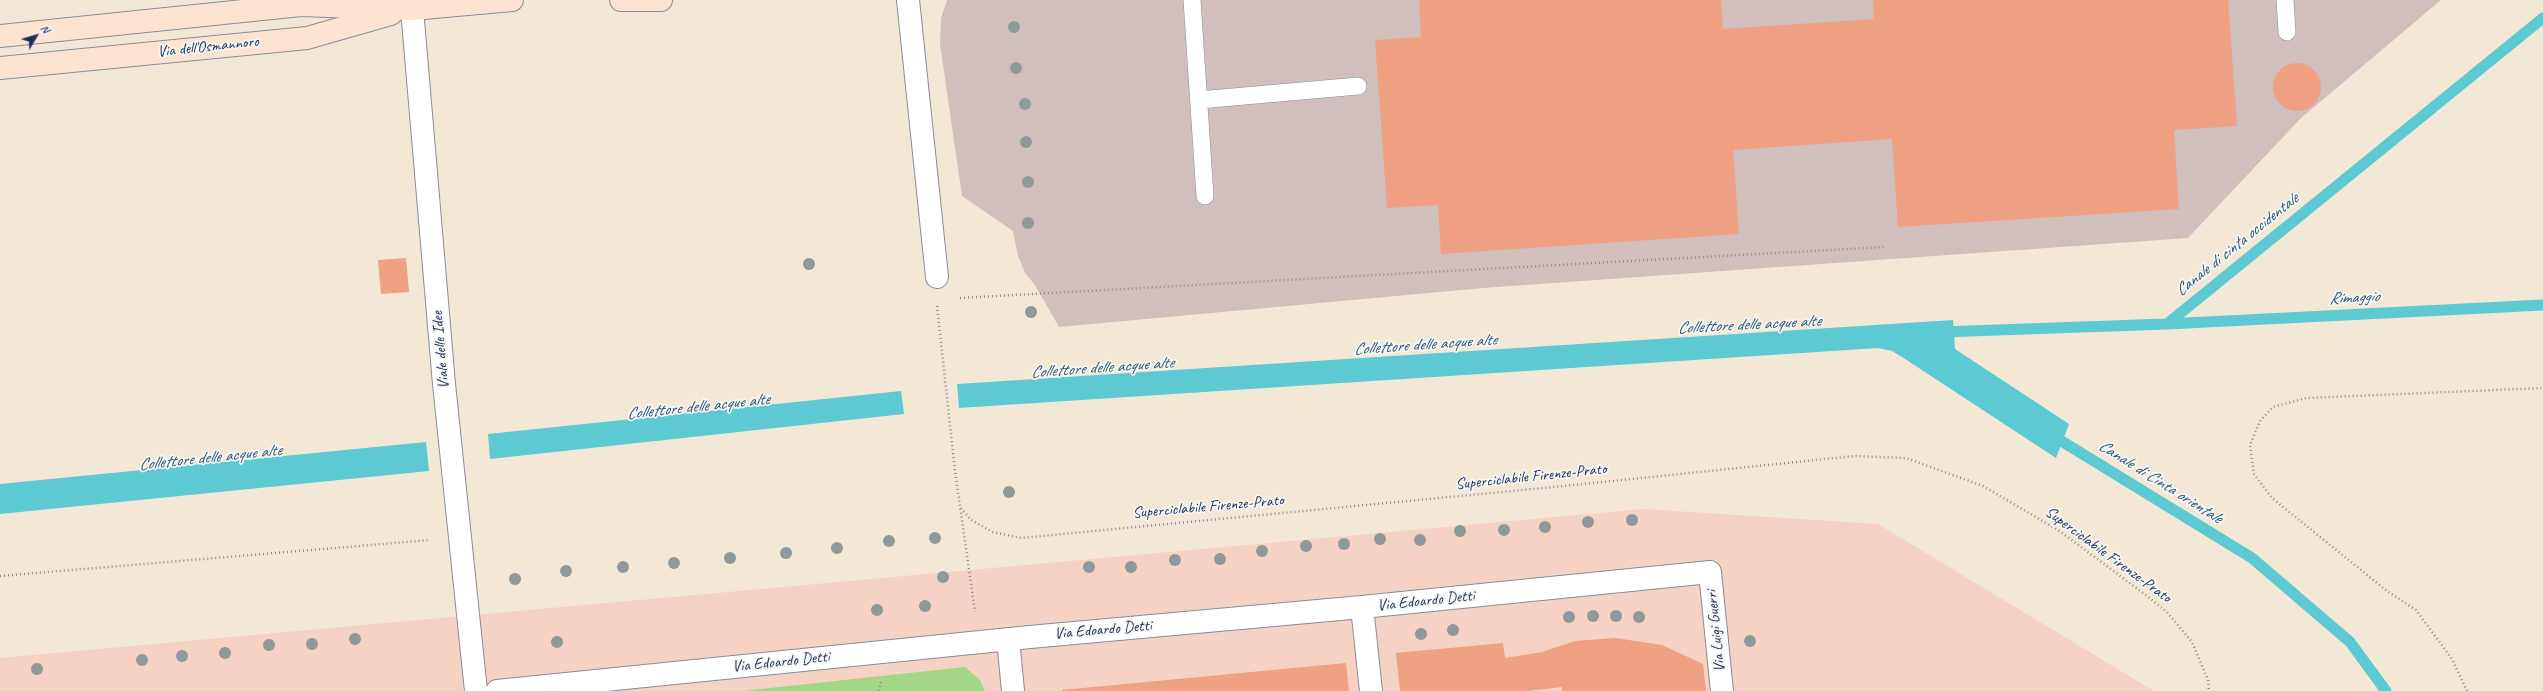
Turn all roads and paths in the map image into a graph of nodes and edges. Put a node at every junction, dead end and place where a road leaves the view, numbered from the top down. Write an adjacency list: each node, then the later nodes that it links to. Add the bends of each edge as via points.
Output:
1 (512, 0): 7 (main road, Via dell'Osmannoro)
2 (621, 0): 3 (main road)
3 (661, 0)
4 (908, 0): 15 (street)
5 (1192, 0): 12 (lane)
6 (2285, 0): 8 (lane)
7 (412, 9): 9 (main road, Via dell'Osmannoro, via 301,5); 10 (main road, Via dell'Osmannoro, via 307,38); 20 (street, Viale delle Idee, via 444,384)
8 (2288, 32)
9 (0, 36)
10 (0, 68)
11 (1358, 86): 12 (lane)
12 (1198, 100): 13 (lane)
13 (1205, 196)
14 (1884, 247): 16 (path)
15 (937, 278)
16 (952, 298)
17 (937, 321): 19 (path)
18 (2543, 388): 32 (path, via 2306,398 2273,407 2260,421 2250,445 2254,474 2272,498 2387,591 2416,610 2452,659)
19 (961, 508): 25 (path); 31 (path, Superciclabile Firenze-Prato, via 971,520 993,532 1021,538 1854,456 1906,458 1983,486 2061,532 2147,596 2167,612 2192,642 2208,680)
20 (460, 537): 22 (path); 26 (street, Viale delle Idee)
21 (1710, 572): 23 (street, Via Edoardo Detti); 30 (street, Via Luigi Guerri)
22 (0, 576)
23 (1362, 607): 24 (street, Via Edoardo Detti); 29 (street)
24 (1008, 639): 25 (street, Via Edoardo Detti); 28 (street)
25 (979, 642): 27 (street, Via Edoardo Detti)
26 (476, 691)
27 (497, 691)
28 (1013, 691)
29 (1371, 691)
30 (1722, 691)
31 (2209, 691)
32 (2467, 691)

